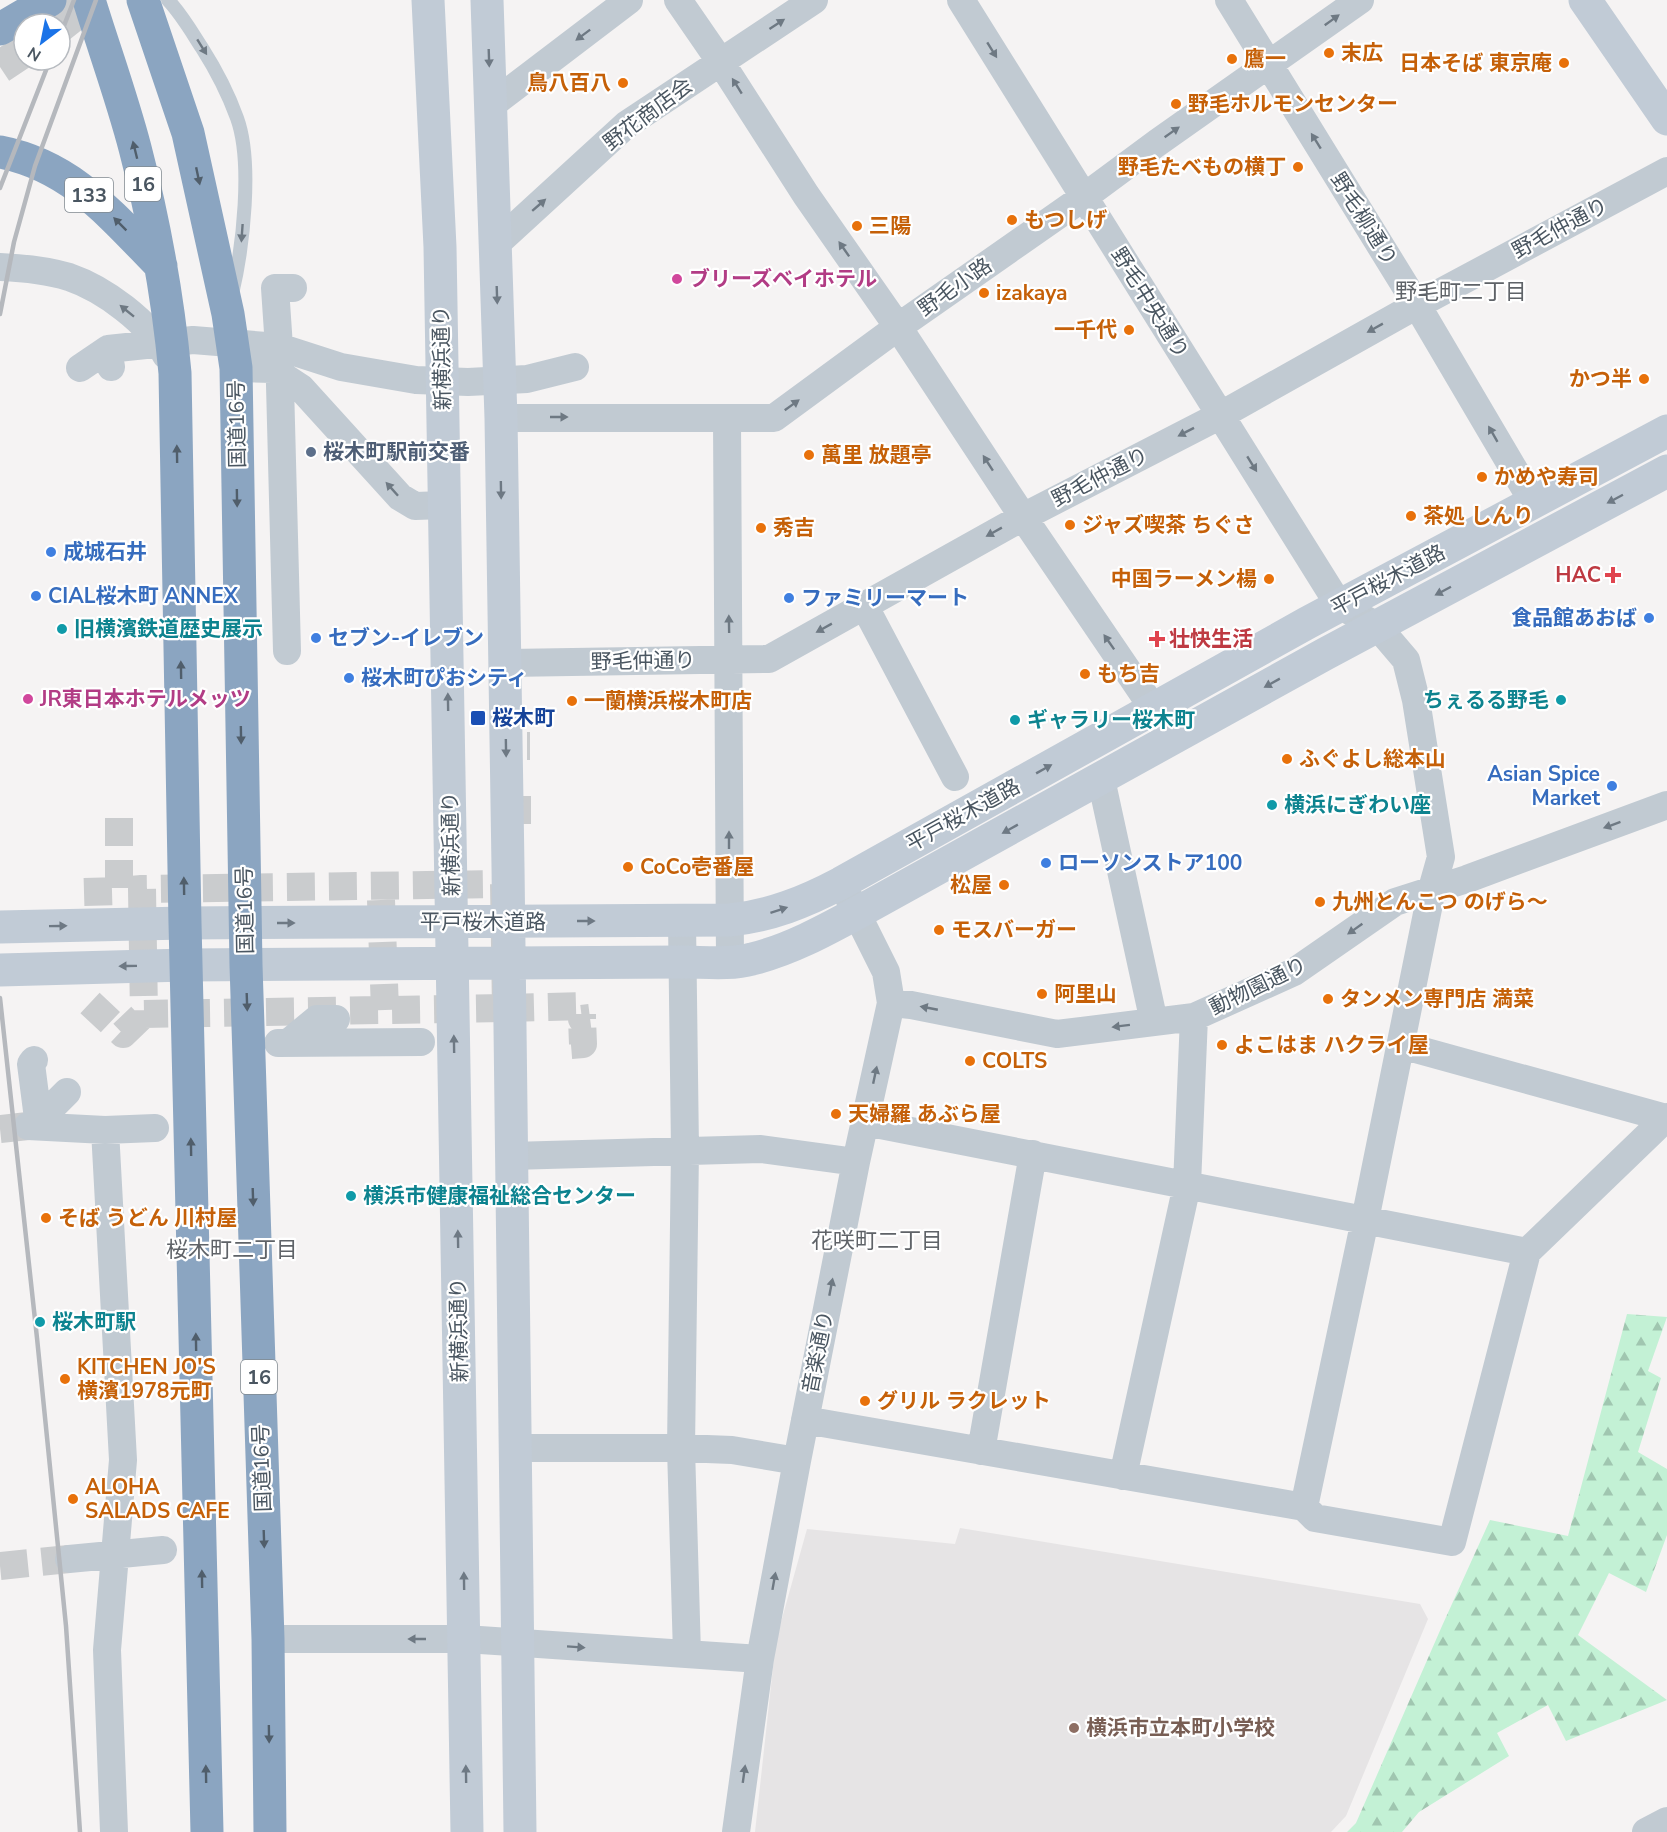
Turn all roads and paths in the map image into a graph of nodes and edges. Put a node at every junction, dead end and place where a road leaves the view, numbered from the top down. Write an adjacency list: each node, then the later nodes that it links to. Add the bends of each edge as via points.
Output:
1 (50, 0): 14 (highway)
2 (89, 0): 23 (highway, 16, one-way to 2, via 135,148)
3 (143, 0): 27 (highway, 国道16号 / 16, one-way to 27, via 188,133)
4 (168, 0): 27 (lane, one-way to 27, via 216,71 238,119 245,160 244,195 239,264)
5 (428, 0): 40 (street, 新横浜通り, via 441,247)
6 (487, 0): 17 (street, one-way to 17)
7 (629, 0): 17 (street, one-way to 17)
8 (678, 0): 15 (street)
9 (814, 0): 15 (street, 野花商店会, one-way to 9)
10 (961, 0): 21 (street, 野毛中央通り, one-way to 21)
11 (1229, 0): 16 (street, 野毛柳通り)
12 (1360, 0): 16 (street, 野毛小路, one-way to 12)
13 (1585, 0): 18 (street)
14 (0, 29)
15 (720, 61): 22 (street, 野花商店会, one-way to 15, via 626,125); 28 (street, one-way to 15, via 806,195)
16 (1269, 65): 21 (street, 野毛小路, one-way to 16); 26 (street, 野毛柳通り, one-way to 16)
17 (490, 105): 22 (street)
18 (1667, 119)
19 (0, 152): 23 (highway, 133, one-way to 19, via 87,193 52,169)
20 (1667, 171): 26 (street, 野毛仲通り)
21 (1084, 197): 28 (street, 野毛小路); 34 (street, 野毛中央通り)
22 (496, 244): 35 (street, one-way to 35)
23 (161, 266): 33 (highway, 16)
24 (0, 267): 33 (street, one-way to 24, via 162,348 113,299 71,278 30,268)
25 (293, 288): 29 (street, via 275,288)
26 (1417, 304): 34 (street, 野毛仲通り, one-way to 34); 39 (street, 野毛柳通り, one-way to 26)
27 (228, 314): 32 (highway, 国道16号 / 16)
28 (898, 327): 36 (street, 野毛小路, one-way to 28, via 774,418); 41 (street, one-way to 28)
29 (279, 347): 30 (street, via 341,367 416,380 527,379); 31 (street, via 193,340); 45 (street)
30 (575, 367)
31 (80, 368)
32 (236, 368): 40 (street, one-way to 32, via 415,506 399,497 301,388 272,369); 60 (highway, 国道16号 / 16, one-way to 60)
33 (175, 373): 59 (highway, 16, one-way to 33)
34 (1221, 414): 41 (street, 野毛仲通り, one-way to 41); 43 (street, 野毛中央通り, one-way to 43)
35 (501, 418): 36 (street, 野毛小路, one-way to 36); 47 (street, one-way to 47)
36 (727, 419): 46 (street, one-way to 36)
37 (1667, 431): 39 (street, 平戸桜木道路)
38 (1667, 471): 44 (street, 平戸桜木道路, one-way to 44)
39 (1533, 502): 43 (street, 平戸桜木道路)
40 (445, 505): 57 (street, 新横浜通り, one-way to 40)
41 (1023, 517): 42 (street, 野毛仲通り, one-way to 42); 48 (street, one-way to 41)
42 (864, 605): 46 (street, 野毛仲通り, one-way to 46, via 769,659); 49 (street)
43 (1340, 605): 44 (street); 48 (street, 平戸桜木道路)
44 (1377, 626): 50 (street, 平戸桜木道路, one-way to 50); 53 (street, via 1406,660 1416,700 1441,857)
45 (287, 651)
46 (730, 659): 47 (street, 野毛仲通り); 56 (street, one-way to 46)
47 (504, 663): 58 (street, one-way to 58)
48 (1153, 708): 52 (street, 平戸桜木道路, one-way to 48)
49 (954, 777)
50 (1101, 779): 54 (street, 平戸桜木道路, one-way to 54); 72 (street)
51 (1667, 805): 53 (street, 動物園通り, one-way to 53)
52 (841, 883): 54 (street, 音楽通り); 56 (street, 平戸桜木道路, one-way to 52, via 781,910)
53 (1432, 889): 70 (street, 動物園通り, one-way to 70, via 1395,902 1294,972); 74 (street)
54 (857, 914): 63 (street, 平戸桜木道路, via 792,946); 69 (street, 音楽通り, via 886,972)
55 (682, 921): 56 (street, 平戸桜木道路); 58 (street, 平戸桜木道路, one-way to 55); 62 (street)
56 (730, 921): 63 (street)
57 (452, 922): 58 (street, 平戸桜木道路); 60 (street, 平戸桜木道路, one-way to 57); 65 (street, 新横浜通り)
58 (509, 922): 64 (street)
59 (185, 923): 60 (street, 平戸桜木道路); 61 (street, 平戸桜木道路, one-way to 59); 66 (highway, 16)
60 (245, 923): 67 (highway, 国道16号 / 16)
61 (0, 927)
62 (682, 962): 63 (street, 平戸桜木道路); 64 (street, 平戸桜木道路); 82 (street)
63 (730, 962)
64 (509, 963): 65 (street, 平戸桜木道路); 84 (street)
65 (453, 964): 67 (street, 平戸桜木道路); 100 (street, 新横浜通り, one-way to 65)
66 (186, 965): 67 (street, 平戸桜木道路); 68 (street, 平戸桜木道路, one-way to 68); 106 (highway, 16, one-way to 66)
67 (246, 965): 99 (highway, 国道16号 / 16, one-way to 99)
68 (0, 970)
69 (891, 1003): 72 (street, 動物園通り, one-way to 69, via 1057,1034); 78 (street, 音楽通り, one-way to 69)
70 (1194, 1017): 72 (street, 動物園通り); 86 (street)
71 (336, 1019): 73 (street, via 317,1019 283,1043)
72 (1154, 1022)
73 (410, 1036)
74 (1401, 1046): 77 (street); 87 (street)
75 (34, 1060): 79 (street, via 30,1064)
76 (67, 1092): 79 (street)
77 (1667, 1117): 88 (street)
78 (865, 1122): 83 (street); 85 (street, 音楽通り)
79 (35, 1124): 81 (street)
80 (155, 1128): 81 (street)
81 (105, 1130): 97 (street, via 123,1460)
82 (685, 1150): 84 (street); 85 (street, via 761,1149); 91 (street)
83 (1033, 1154): 86 (street); 92 (street)
84 (512, 1156): 90 (street)
85 (856, 1162): 89 (street, 音楽通り, one-way to 85)
86 (1187, 1185): 87 (street); 94 (street)
87 (1365, 1220): 88 (street); 95 (street)
88 (1527, 1252): 95 (street, via 1452,1542 1315,1518)
89 (805, 1420): 92 (street); 93 (street, 音楽通り)
90 (515, 1448): 91 (street); 101 (street)
91 (681, 1448): 93 (street, via 732,1450); 102 (street)
92 (981, 1451): 94 (street)
93 (797, 1461): 103 (street, 音楽通り, one-way to 93)
94 (1123, 1476): 95 (street)
95 (1304, 1507)
96 (163, 1550): 97 (street)
97 (115, 1554): 98 (street); 105 (street, via 107,1650)
98 (69, 1559)
99 (268, 1639): 100 (street, one-way to 99); 107 (highway, 国道16号 / 16, one-way to 107)
100 (465, 1639): 101 (street); 108 (street, 新横浜通り, one-way to 100)
101 (517, 1643): 102 (street, one-way to 102); 109 (street)
102 (687, 1654): 103 (street)
103 (760, 1659): 110 (street, 音楽通り, one-way to 103)
104 (1667, 1821): 111 (street)
105 (114, 1832)
106 (207, 1832)
107 (270, 1832)
108 (467, 1832)
109 (520, 1832)
110 (736, 1832)
111 (1646, 1832)

